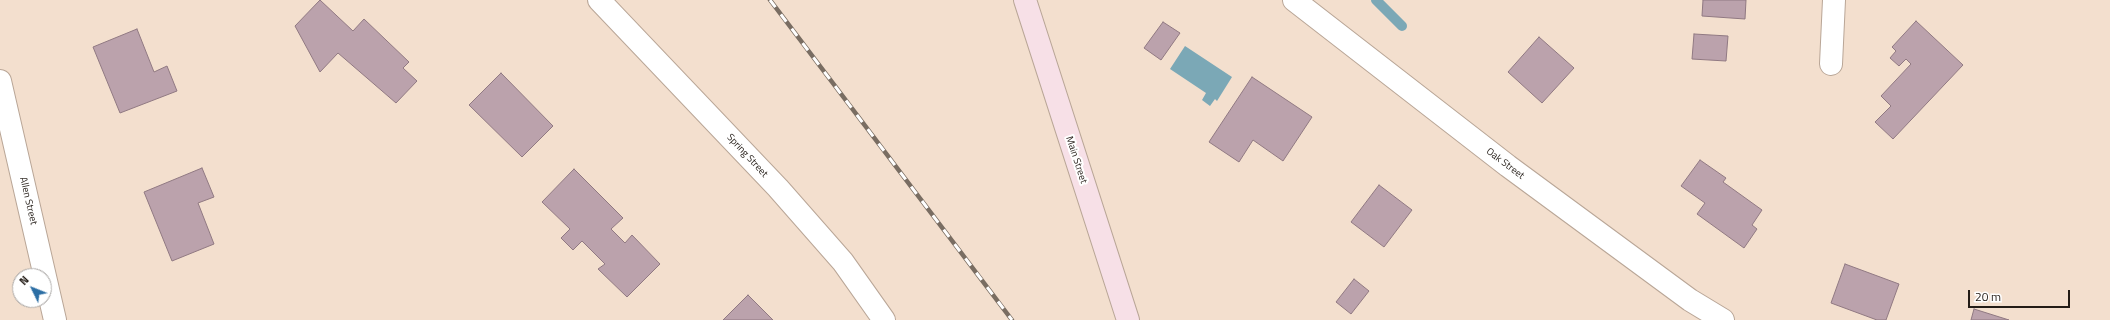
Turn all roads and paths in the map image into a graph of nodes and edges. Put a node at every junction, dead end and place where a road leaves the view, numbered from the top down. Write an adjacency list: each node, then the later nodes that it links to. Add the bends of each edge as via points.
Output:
1 (599, 0): 8 (street, Spring Street, via 778,188 843,262)
2 (1025, 0): 9 (main road, Main Street)
3 (1294, 0): 10 (street, Oak Street, via 1508,166 1690,300)
4 (1834, 0): 5 (street)
5 (1831, 64)
6 (0, 81): 7 (street, Allen Street)
7 (55, 320)
8 (884, 320)
9 (1128, 320)
10 (1723, 320)

